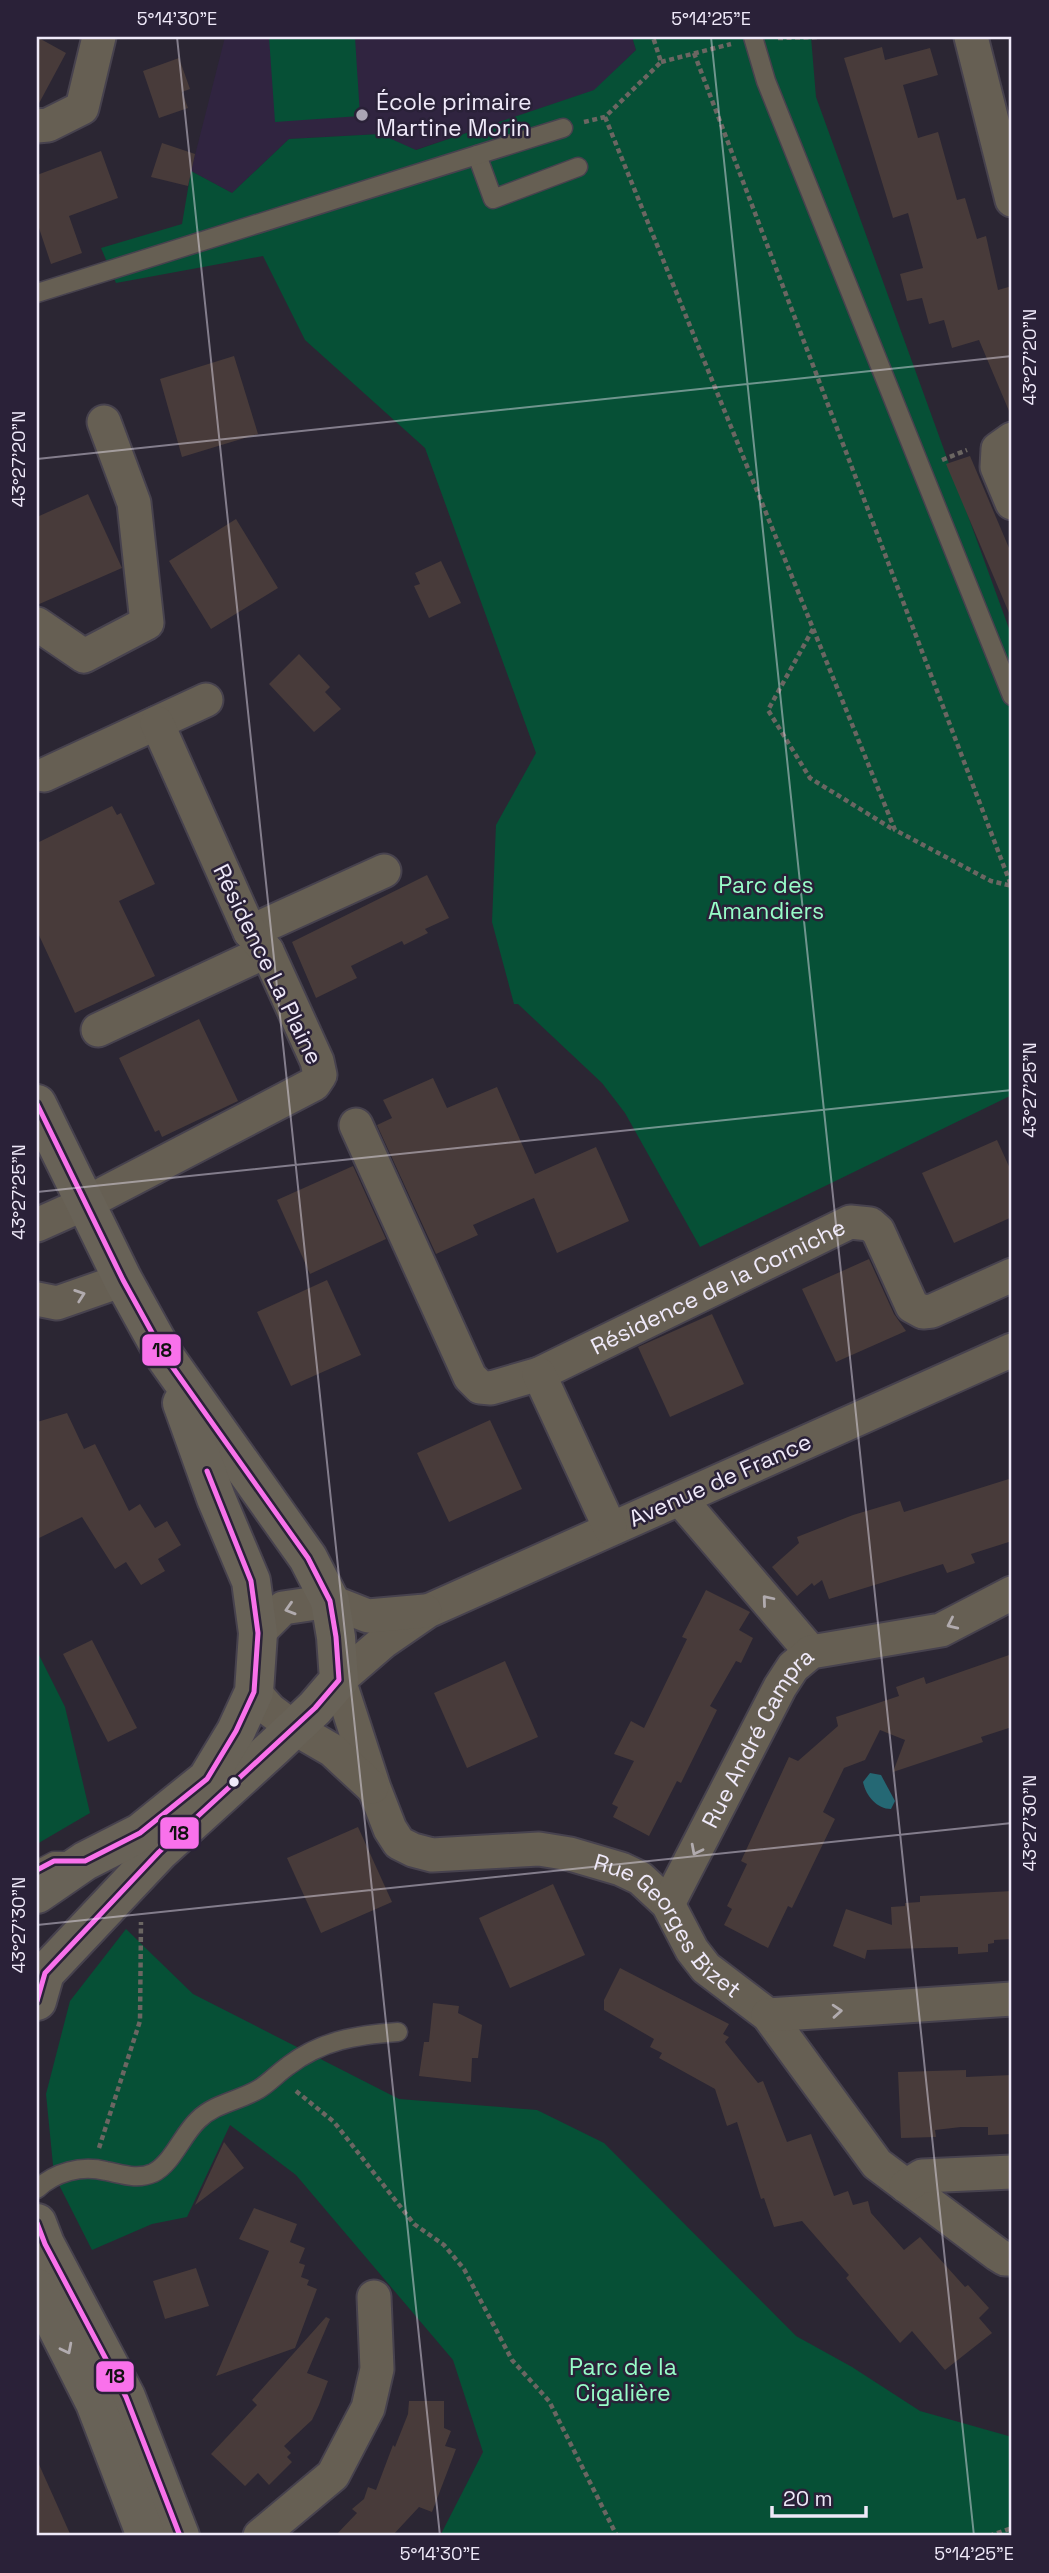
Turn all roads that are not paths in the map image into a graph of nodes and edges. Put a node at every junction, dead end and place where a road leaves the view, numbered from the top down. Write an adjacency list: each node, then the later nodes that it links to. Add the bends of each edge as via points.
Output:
1 (99, 37): 4 (street, via 82,108)
2 (753, 37): 14 (lane, via 766,81)
3 (971, 37): 8 (street)
4 (37, 126)
5 (563, 128): 6 (lane)
6 (477, 155): 7 (lane, via 493,199); 9 (lane)
7 (578, 167)
8 (1012, 200)
9 (37, 293)
10 (104, 422): 13 (street, via 134,503 147,624 84,656)
11 (1005, 444): 12 (street, via 997,467)
12 (1012, 503)
13 (37, 624)
14 (1012, 696)
15 (206, 700): 16 (street)
16 (157, 723): 17 (street); 19 (street, Résidence La Plaine)
17 (44, 775)
18 (384, 871): 19 (street)
19 (258, 942): 20 (street); 23 (street, Résidence La Plaine, via 317,1061 320,1074 314,1084)
20 (98, 1030)
21 (37, 1104): 23 (main road)
22 (356, 1125): 30 (street, Résidence de la Corniche, via 470,1377 480,1387 491,1388)
23 (86, 1203): 24 (street); 26 (main road)
24 (37, 1225)
25 (1012, 1275): 30 (street, Résidence de la Corniche, via 922,1312 912,1306 878,1231 870,1224 850,1222)
26 (123, 1280): 27 (street, one-way to 26, via 57,1303); 29 (main road)
27 (37, 1299)
28 (1012, 1350): 31 (street, Avenue de France)
29 (166, 1358): 34 (main road, via 308,1558); 36 (main road, via 251,1581)
30 (539, 1374): 32 (street)
31 (680, 1499): 32 (street, Avenue de France); 37 (street, one-way to 31)
32 (610, 1528): 35 (street, Avenue de France)
33 (1012, 1593): 37 (street, Rue André Campra, one-way to 37, via 941,1630)
34 (330, 1601): 35 (street, Avenue de France, via 368,1616); 36 (street, one-way to 36, via 283,1608); 38 (main road)
35 (428, 1611): 38 (street, Avenue de France)
36 (258, 1633): 39 (main road)
37 (811, 1652): 45 (street, Rue André Campra, one-way to 45, via 793,1667 780,1687)
38 (339, 1680): 40 (main road); 41 (street, Rue Georges Bizet)
39 (254, 1692): 40 (street); 42 (main road, via 207,1779 140,1833)
40 (294, 1728): 41 (street, via 332,1750); 47 (main road, via 159,1852 102,1912 45,1973)
41 (374, 1788): 45 (street, Rue Georges Bizet, via 390,1829 399,1843 413,1850 432,1855 539,1849 570,1854 621,1868 640,1878)
42 (85, 1861): 43 (lane, via 54,1861); 44 (main road)
43 (37, 1870)
44 (37, 1894)
45 (668, 1904): 48 (street, Rue Georges Bizet, via 706,1968)
46 (1012, 1998): 48 (street, one-way to 46)
47 (37, 2001)
48 (768, 2015): 51 (street, Rue Georges Bizet, via 877,2164)
49 (398, 2032): 52 (lane, via 321,2044 259,2089 211,2109 155,2172 130,2177 92,2168 69,2171)
50 (1012, 2172): 51 (street, via 922,2176)
51 (906, 2186): 54 (street, Rue Georges Bizet, via 997,2254)
52 (37, 2189)
53 (37, 2223): 58 (main road, via 125,2397)
54 (1012, 2259)
55 (37, 2288): 57 (main road, one-way to 57, via 95,2403)
56 (374, 2297): 59 (street, via 377,2369 368,2408 333,2475)
57 (146, 2536)
58 (180, 2536)
59 (260, 2536)

